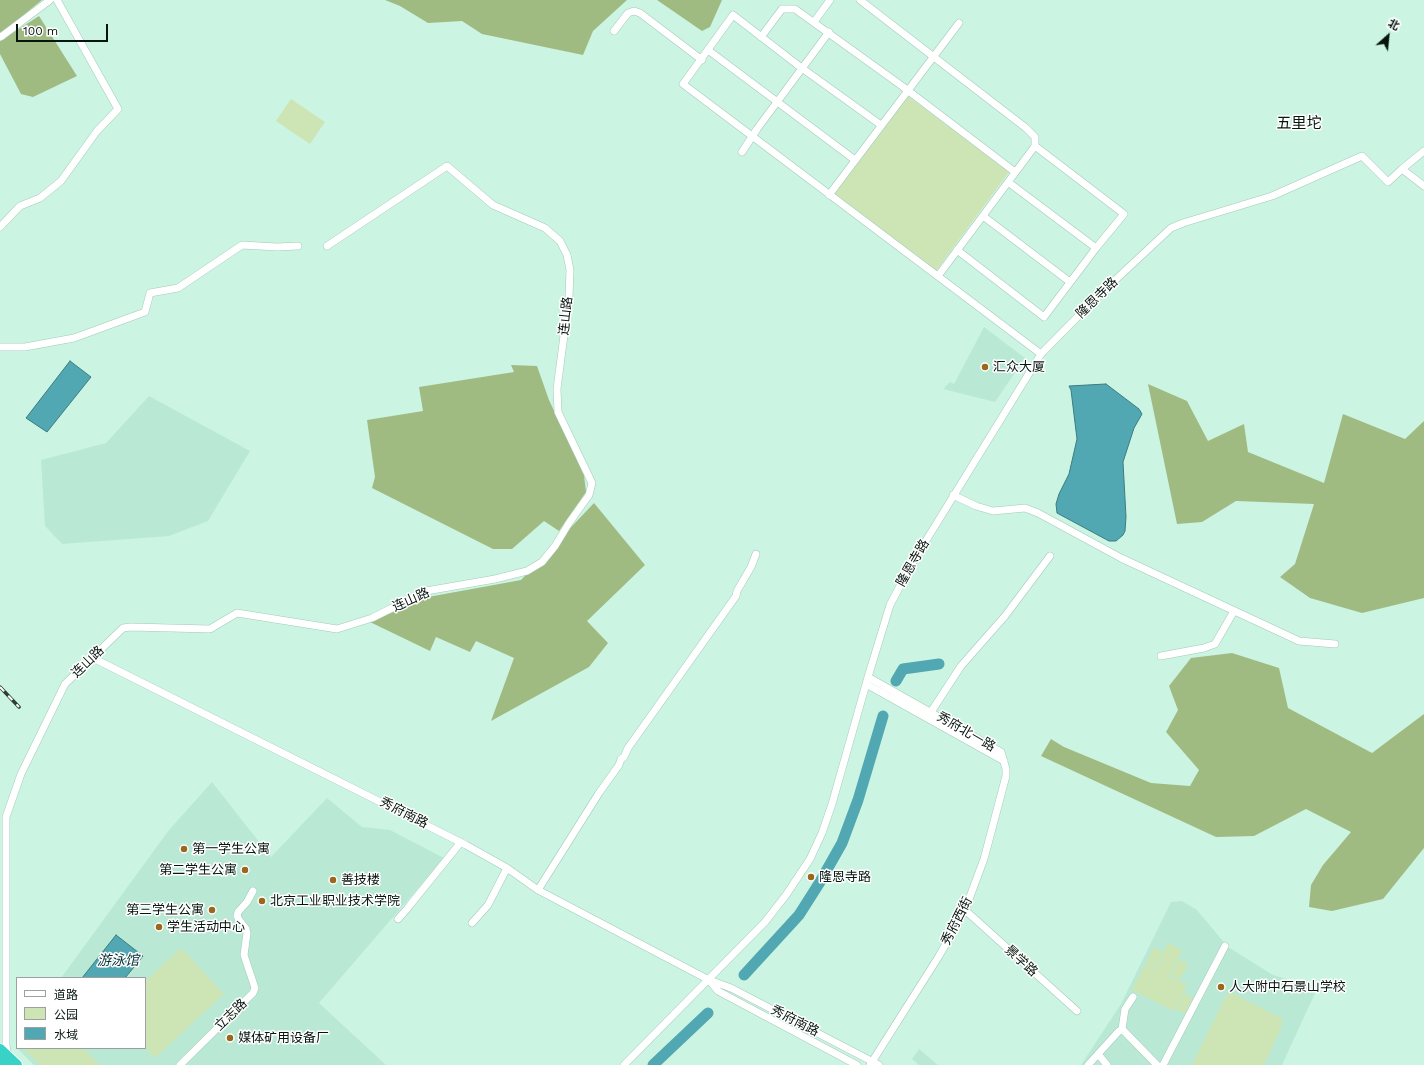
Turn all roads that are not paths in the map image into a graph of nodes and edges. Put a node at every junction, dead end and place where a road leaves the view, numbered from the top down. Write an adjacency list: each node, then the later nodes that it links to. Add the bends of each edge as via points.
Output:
1 (50, 0): 10 (street)
2 (57, 0): 29 (street, via 118,109 97,131 61,181 40,198 20,206)
3 (830, 0): 5 (street)
4 (860, 0): 12 (street)
5 (814, 22): 8 (street); 9 (street, via 795,9 782,9)
6 (959, 23): 12 (street)
7 (614, 31): 13 (street, via 628,13 634,11)
8 (828, 32): 14 (street); 15 (street)
9 (761, 36): 11 (street, via 733,16); 14 (street)
10 (0, 37)
11 (708, 50): 13 (street); 16 (street)
12 (933, 56): 15 (street); 19 (street, via 1026,128 1035,137)
13 (702, 60): 18 (street, via 683,84)
14 (803, 68): 16 (street); 17 (street)
15 (907, 90): 17 (street); 24 (street)
16 (777, 102): 18 (street); 22 (street)
17 (881, 125): 22 (street)
18 (753, 136): 21 (street); 27 (street)
19 (1035, 146): 24 (street); 32 (street, via 1124,214)
20 (1424, 151): 23 (street)
21 (742, 152)
22 (855, 160): 27 (street)
23 (1402, 169): 26 (street); 37 (street, 隆恩寺路, via 1388,182 1362,156 1272,196 1170,228 1096,297)
24 (1015, 172): 25 (street)
25 (1008, 182): 28 (street); 32 (street)
26 (1424, 186)
27 (829, 195): 34 (street)
28 (983, 216): 33 (street); 35 (street)
29 (0, 228)
30 (298, 246): 36 (street, via 242,245 178,288 150,292 145,312 74,338 25,347)
31 (327, 246): 44 (street, 连山路, via 447,166 492,205 545,228 560,241 568,255 570,270 557,389 558,412 592,483 589,495 542,562 527,571 426,591 372,618 337,629 237,613 210,629 123,628)
32 (1096, 248): 35 (street)
33 (957, 250): 34 (street); 35 (street, via 1044,317)
34 (938, 276): 37 (street)
35 (1070, 282)
36 (0, 347)
37 (1041, 354): 38 (street, 隆恩寺路)
38 (953, 495): 41 (street, via 993,511 1025,508 1038,513 1121,558); 45 (street, 隆恩寺路, via 893,599)
39 (756, 554): 50 (street, via 736,596 621,759)
40 (1050, 556): 46 (street, via 1005,616 961,666)
41 (1234, 611): 42 (street, via 1299,642); 43 (street, via 1215,644)
42 (1335, 644)
43 (1161, 656)
44 (92, 658): 48 (street, 秀府南路); 62 (street, 连山路, via 65,684 21,774 6,817)
45 (867, 680): 46 (street, 秀府北一路); 47 (street, 秀府北一路); 56 (street, 隆恩寺路, via 832,804 810,859 776,909)
46 (931, 712): 47 (street, 秀府北一路, via 1001,752)
47 (1004, 761): 52 (street, 秀府西街, via 1006,776 989,842)
48 (461, 842): 49 (street, 秀府南路); 53 (street)
49 (507, 868): 50 (street, 秀府南路); 54 (street, via 488,904)
50 (538, 890): 56 (street, 秀府南路)
51 (253, 891): 66 (street, 立志路, via 237,916 247,933 244,956 255,988 253,993)
52 (965, 910): 58 (street, 景学路); 64 (street, 秀府西街)
53 (398, 919)
54 (472, 923)
55 (1225, 946): 71 (street)
56 (709, 980): 63 (street, 隆恩寺路); 64 (street, 秀府南路, via 731,988); 67 (street, 秀府南路, via 718,991)
57 (1133, 997): 59 (street, via 1125,1009)
58 (1077, 1011)
59 (1122, 1029): 61 (street); 70 (street)
60 (0, 1049): 62 (highway)
61 (1098, 1054): 68 (street); 69 (street)
62 (4, 1061): 65 (highway)
63 (630, 1064)
64 (874, 1064)
65 (17, 1065)
66 (180, 1065)
67 (857, 1065)
68 (1088, 1065)
69 (1107, 1065)
70 (1156, 1065)
71 (1163, 1065)

